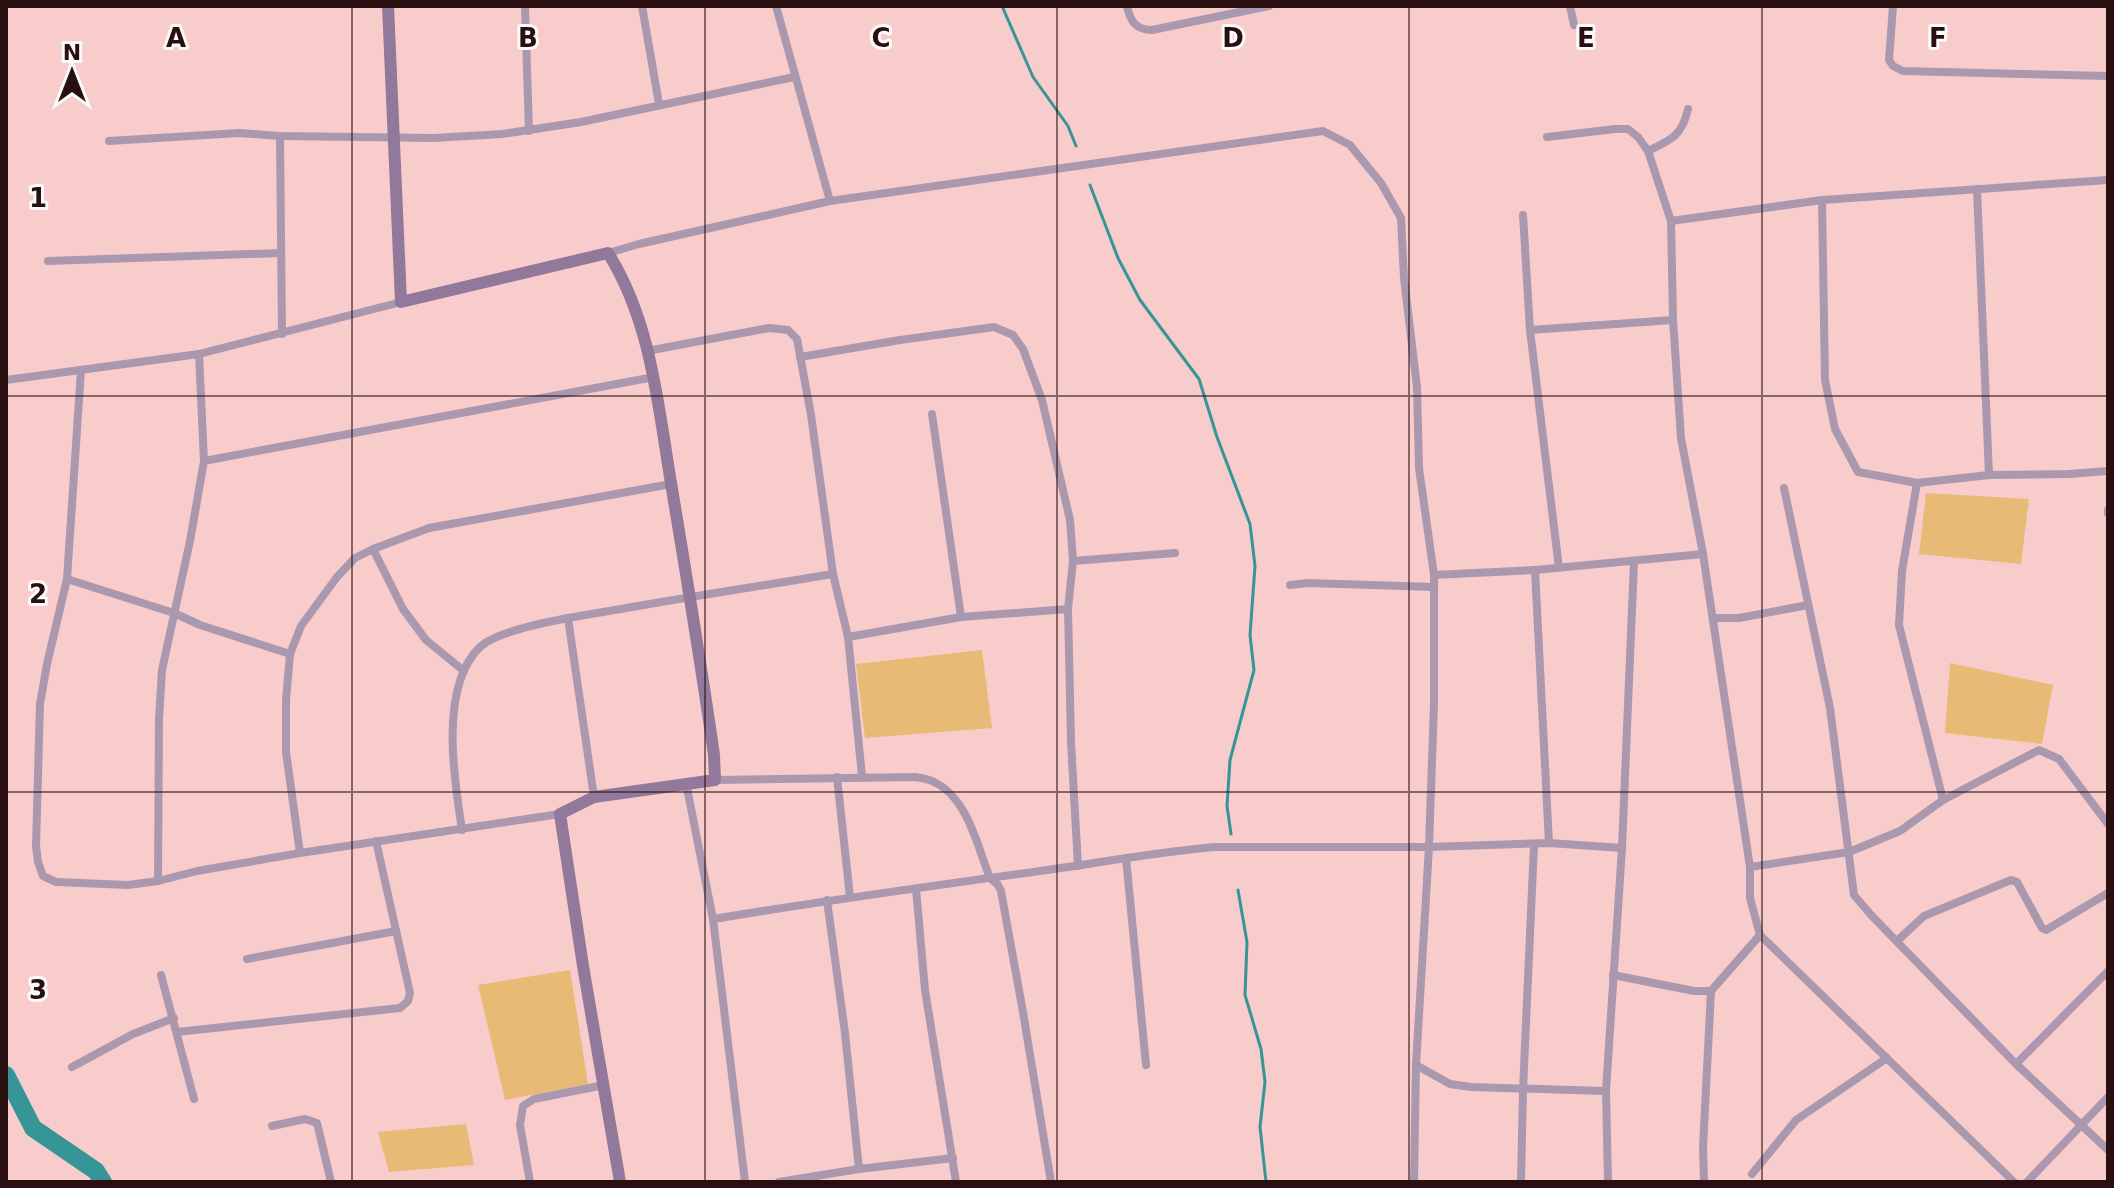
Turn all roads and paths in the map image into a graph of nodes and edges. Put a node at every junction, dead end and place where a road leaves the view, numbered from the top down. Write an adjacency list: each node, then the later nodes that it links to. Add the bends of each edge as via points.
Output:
1 (388, 6): 16 (street)
2 (525, 6): 14 (street)
3 (642, 6): 12 (street)
4 (776, 6): 11 (street)
5 (1127, 6): 6 (street, via 1131,21 1143,30)
6 (1269, 6)
7 (1570, 6): 9 (street)
8 (1893, 6): 10 (street, via 1889,60 1903,71)
9 (1574, 25)
10 (2108, 76)
11 (794, 77): 12 (street); 23 (street)
12 (659, 104): 14 (street)
13 (1688, 109): 19 (street, via 1675,137)
14 (529, 131): 16 (street)
15 (280, 136): 16 (street); 18 (street, via 239,133); 26 (street)
16 (393, 137): 29 (street)
17 (1547, 137): 19 (street, via 1628,129)
18 (109, 141)
19 (1648, 151): 25 (street)
20 (2108, 180): 21 (street)
21 (1977, 189): 22 (street); 42 (street)
22 (1822, 200): 25 (street); 43 (street, via 1825,380 1835,429 1858,472)
23 (830, 201): 27 (street); 54 (street, via 1323,131 1350,145 1401,218 1419,468)
24 (1523, 215): 31 (street)
25 (1671, 221): 30 (street)
26 (280, 253): 28 (street); 32 (street)
27 (608, 253): 29 (street); 33 (street, via 621,273)
28 (48, 261)
29 (401, 302): 32 (street)
30 (1673, 320): 31 (street); 48 (street, via 1681,438)
31 (1530, 330): 51 (street)
32 (282, 334): 34 (street)
33 (647, 351): 35 (street, via 769,328 788,330 797,339); 37 (street)
34 (199, 354): 36 (street); 40 (street)
35 (800, 357): 49 (street, via 994,327 1013,335 1042,400 1070,520); 53 (street)
36 (81, 370): 38 (street); 55 (street)
37 (654, 377): 40 (street); 44 (street)
38 (6, 380)
39 (932, 414): 62 (street)
40 (204, 461): 61 (street)
41 (2108, 471): 42 (street)
42 (1989, 475): 43 (street)
43 (1917, 483): 73 (street, via 1899,625)
44 (671, 484): 46 (street, via 429,528); 58 (street)
45 (1784, 488): 59 (street)
46 (373, 549): 66 (street, via 355,558 322,595); 67 (street, via 403,609 426,640)
47 (1175, 553): 49 (street)
48 (1703, 554): 50 (street); 64 (street)
49 (1073, 561): 60 (street)
50 (1634, 562): 51 (street); 81 (street)
51 (1559, 568): 52 (street)
52 (1535, 570): 54 (street); 78 (street)
53 (833, 574): 58 (street); 65 (street)
54 (1434, 575): 57 (street)
55 (67, 579): 61 (street); 88 (street, via 40,704 38,862 43,876 56,882)
56 (1290, 585): 57 (street)
57 (1434, 587): 80 (street)
58 (691, 596): 63 (street); 70 (street)
59 (1808, 605): 64 (street); 82 (street, via 1830,708)
60 (1068, 609): 62 (street); 85 (street)
61 (174, 613): 66 (street); 88 (street, via 162,670)
62 (961, 617): 65 (street)
63 (568, 618): 67 (street, via 491,639 479,647); 72 (street)
64 (1713, 618): 86 (street)
65 (848, 637): 68 (street)
66 (290, 654): 83 (street, via 286,752)
67 (464, 671): 76 (street, via 452,742)
68 (862, 776): 69 (street); 87 (street, via 935,782 964,811)
69 (837, 777): 70 (street); 91 (street)
70 (715, 780): 71 (street)
71 (686, 783): 72 (street); 93 (street)
72 (594, 797): 74 (street)
73 (1943, 800): 75 (street, via 2039,750 2059,759); 82 (street, via 1900,831)
74 (560, 814): 76 (street); 109 (street)
75 (2108, 824)
76 (462, 830): 77 (street)
77 (376, 841): 83 (street); 94 (street)
78 (1549, 843): 79 (street); 81 (street)
79 (1534, 845): 80 (street); 110 (street)
80 (1429, 847): 84 (street, via 1215,847); 107 (street)
81 (1622, 848): 100 (street)
82 (1849, 852): 86 (street); 96 (street, via 1854,895)
83 (300, 853): 88 (street)
84 (1126, 858): 85 (street); 106 (street)
85 (1078, 866): 87 (street)
86 (1750, 867): 95 (street, via 1750,898)
87 (990, 878): 89 (street); 126 (street, via 1001,891)
88 (158, 881)
89 (916, 889): 91 (street); 117 (street, via 925,990)
90 (2108, 893): 96 (street, via 2046,930 2011,880 1924,916)
91 (850, 897): 92 (street)
92 (827, 900): 93 (street); 118 (street)
93 (713, 919): 123 (street)
94 (396, 931): 97 (street); 103 (street, via 410,993 400,1008)
95 (1760, 935): 101 (street); 104 (street)
96 (1897, 941): 105 (street)
97 (247, 959)
98 (2108, 971): 105 (street)
99 (161, 975): 102 (street)
100 (1613, 975): 101 (street); 111 (street)
101 (1711, 991): 130 (street)
102 (174, 1018): 103 (street); 108 (street)
103 (177, 1032): 113 (street)
104 (1887, 1058): 119 (street, via 1796,1120); 131 (street)
105 (2016, 1064): 114 (street)
106 (1146, 1065)
107 (1416, 1065): 110 (street, via 1450,1084); 127 (street)
108 (72, 1067)
109 (604, 1085): 121 (street, via 534,1099 523,1106 520,1125); 122 (street)
110 (1523, 1090): 111 (street); 128 (street)
111 (1606, 1091): 129 (street)
112 (2108, 1097): 114 (street)
113 (194, 1099)
114 (2081, 1124): 116 (street); 132 (street)
115 (272, 1126): 120 (street, via 305,1119 317,1123)
116 (2108, 1150)
117 (953, 1158): 118 (street); 125 (street)
118 (859, 1169): 124 (street)
119 (1752, 1174)
120 (331, 1182)
121 (530, 1182)
122 (620, 1182)
123 (745, 1182)
124 (779, 1182)
125 (956, 1182)
126 (1051, 1182)
127 (1414, 1182)
128 (1521, 1182)
129 (1608, 1182)
130 (1704, 1182)
131 (2014, 1182)
132 (2027, 1182)

